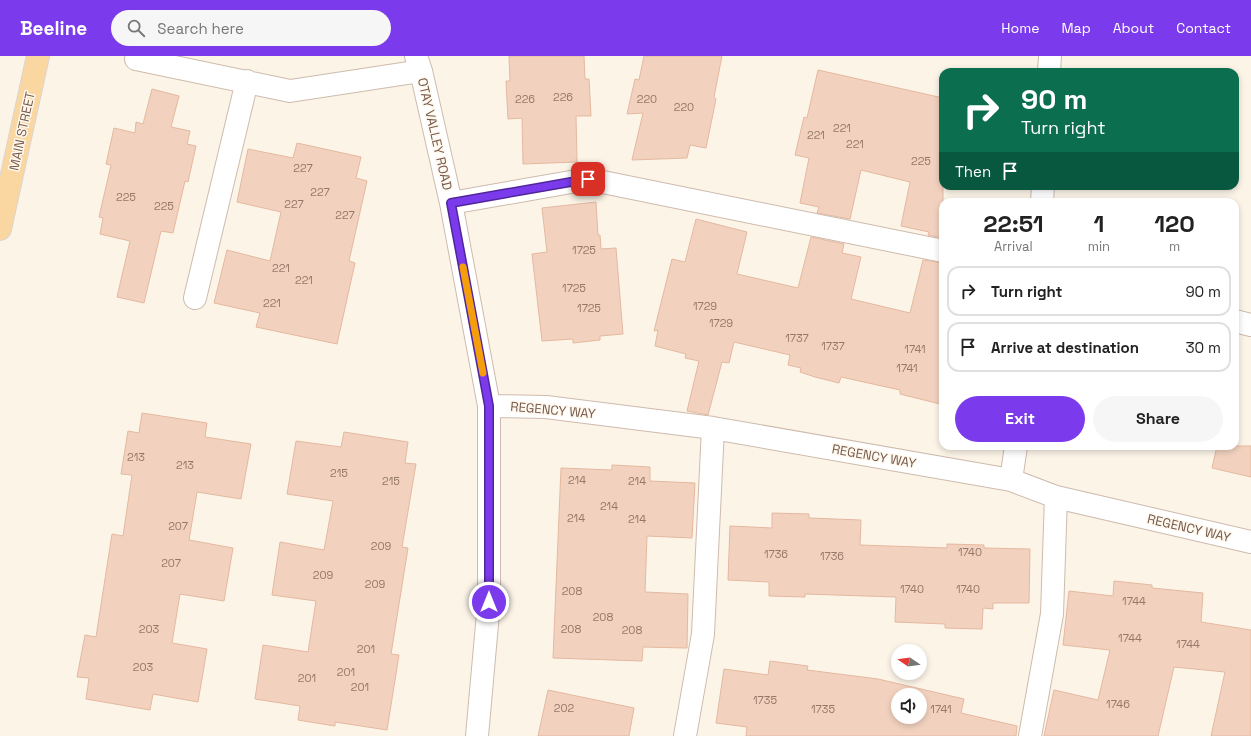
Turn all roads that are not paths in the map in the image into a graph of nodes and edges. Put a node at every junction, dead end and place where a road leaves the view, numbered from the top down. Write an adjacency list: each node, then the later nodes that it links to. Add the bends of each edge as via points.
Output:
1 (38, 56): 8 (main road, MAIN STREET)
2 (137, 56): 6 (street, via 136,59)
3 (1050, 56): 5 (street)
4 (419, 63): 6 (street, via 290,91); 7 (street, OTAY VALLEY ROAD)
5 (1049, 68)
6 (247, 81): 10 (street)
7 (451, 203): 9 (street, via 588,179); 13 (street, OTAY VALLEY ROAD)
8 (0, 229)
9 (939, 250)
10 (194, 298)
11 (1239, 322): 12 (street)
12 (1251, 326)
13 (489, 406): 14 (street, REGENCY WAY, via 546,407); 19 (street, OTAY VALLEY ROAD, via 489,602)
14 (713, 428): 16 (street, REGENCY WAY); 20 (street, via 703,634)
15 (1015, 450): 16 (street)
16 (1011, 480): 17 (street, REGENCY WAY)
17 (1056, 497): 18 (street, REGENCY WAY); 21 (street, via 1052,614)
18 (1251, 542)
19 (477, 736)
20 (685, 736)
21 (1030, 736)

